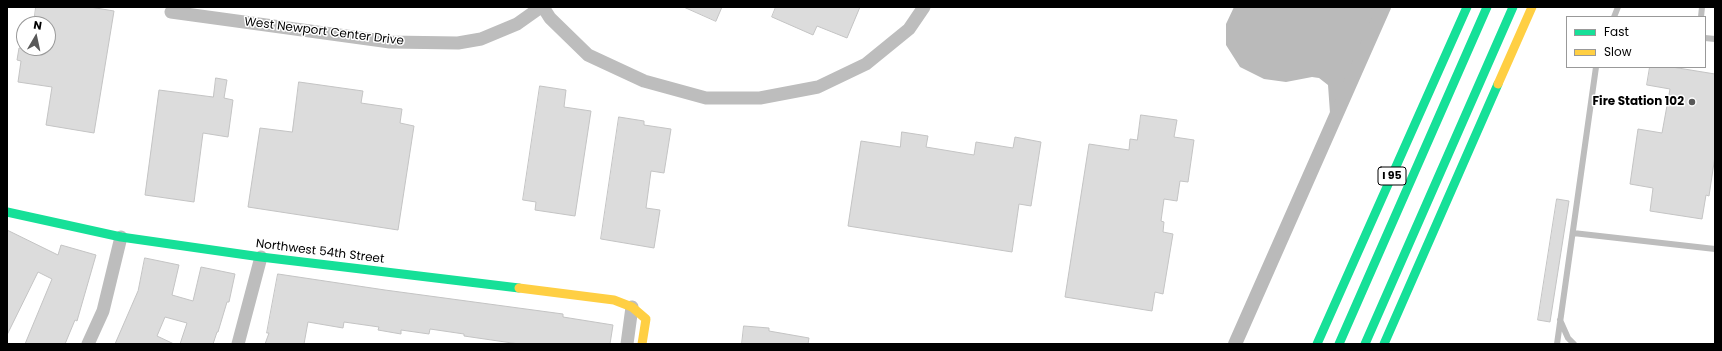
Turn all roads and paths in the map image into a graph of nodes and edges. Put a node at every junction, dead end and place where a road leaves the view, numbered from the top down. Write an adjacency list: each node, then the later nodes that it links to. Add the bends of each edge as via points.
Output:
1 (542, 7): 2 (street, West Newport Center Drive, via 588,55 644,81 706,98 760,98 818,87 866,64 909,29); 7 (street, West Newport Center Drive, via 517,24 481,39 458,44 390,42)
2 (924, 7)
3 (1467, 7): 20 (main road, I 95)
4 (1487, 7): 21 (main road)
5 (1513, 7): 22 (main road)
6 (1532, 7): 23 (main road)
7 (171, 12)
8 (1596, 68): 10 (lane)
9 (7, 212): 11 (main road, Northwest 54th Street)
10 (1573, 233): 12 (lane); 15 (lane)
11 (121, 237): 13 (main road, Northwest 54th Street); 16 (street, via 103,311)
12 (1715, 249)
13 (261, 256): 14 (main road, Northwest 54th Street, via 614,300); 17 (street)
14 (632, 307): 18 (street); 19 (main road, via 646,319)
15 (1560, 320): 24 (lane); 25 (lane, via 1568,338)
16 (88, 344)
17 (238, 344)
18 (627, 344)
19 (642, 344)
20 (1317, 344)
21 (1339, 344)
22 (1365, 344)
23 (1384, 344)
24 (1557, 344)
25 (1574, 344)

